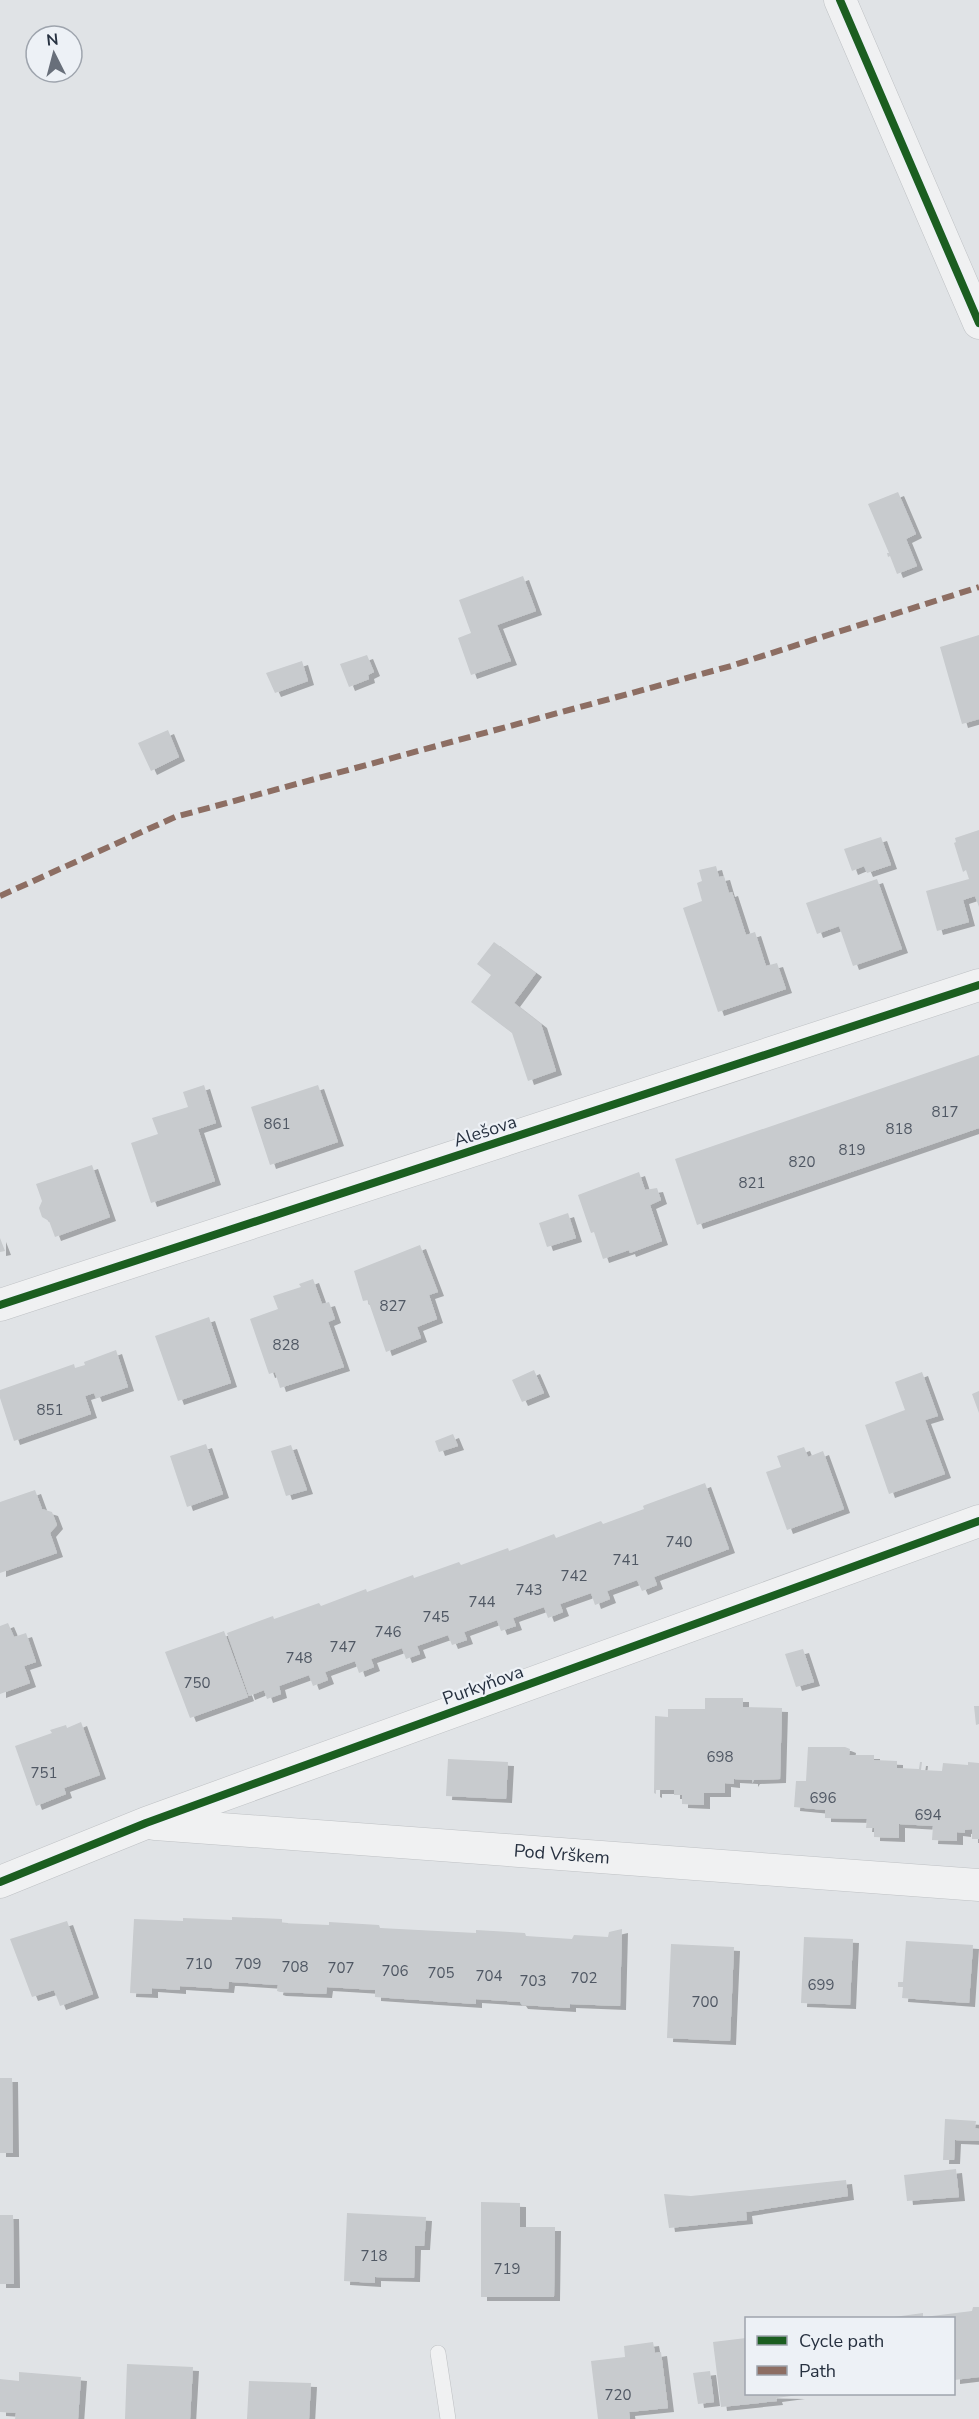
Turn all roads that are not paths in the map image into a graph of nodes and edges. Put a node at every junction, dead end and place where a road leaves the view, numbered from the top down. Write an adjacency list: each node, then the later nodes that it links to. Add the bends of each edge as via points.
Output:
1 (840, 0): 2 (street)
2 (979, 323)
3 (979, 985): 4 (street, Alešova)
4 (0, 1305)
5 (979, 1521): 6 (street, Purkyňova)
6 (146, 1823): 7 (street, Purkyňova); 8 (street, Pod Vrškem)
7 (0, 1882)
8 (979, 1885)
9 (438, 2353): 10 (lane)
10 (448, 2419)

